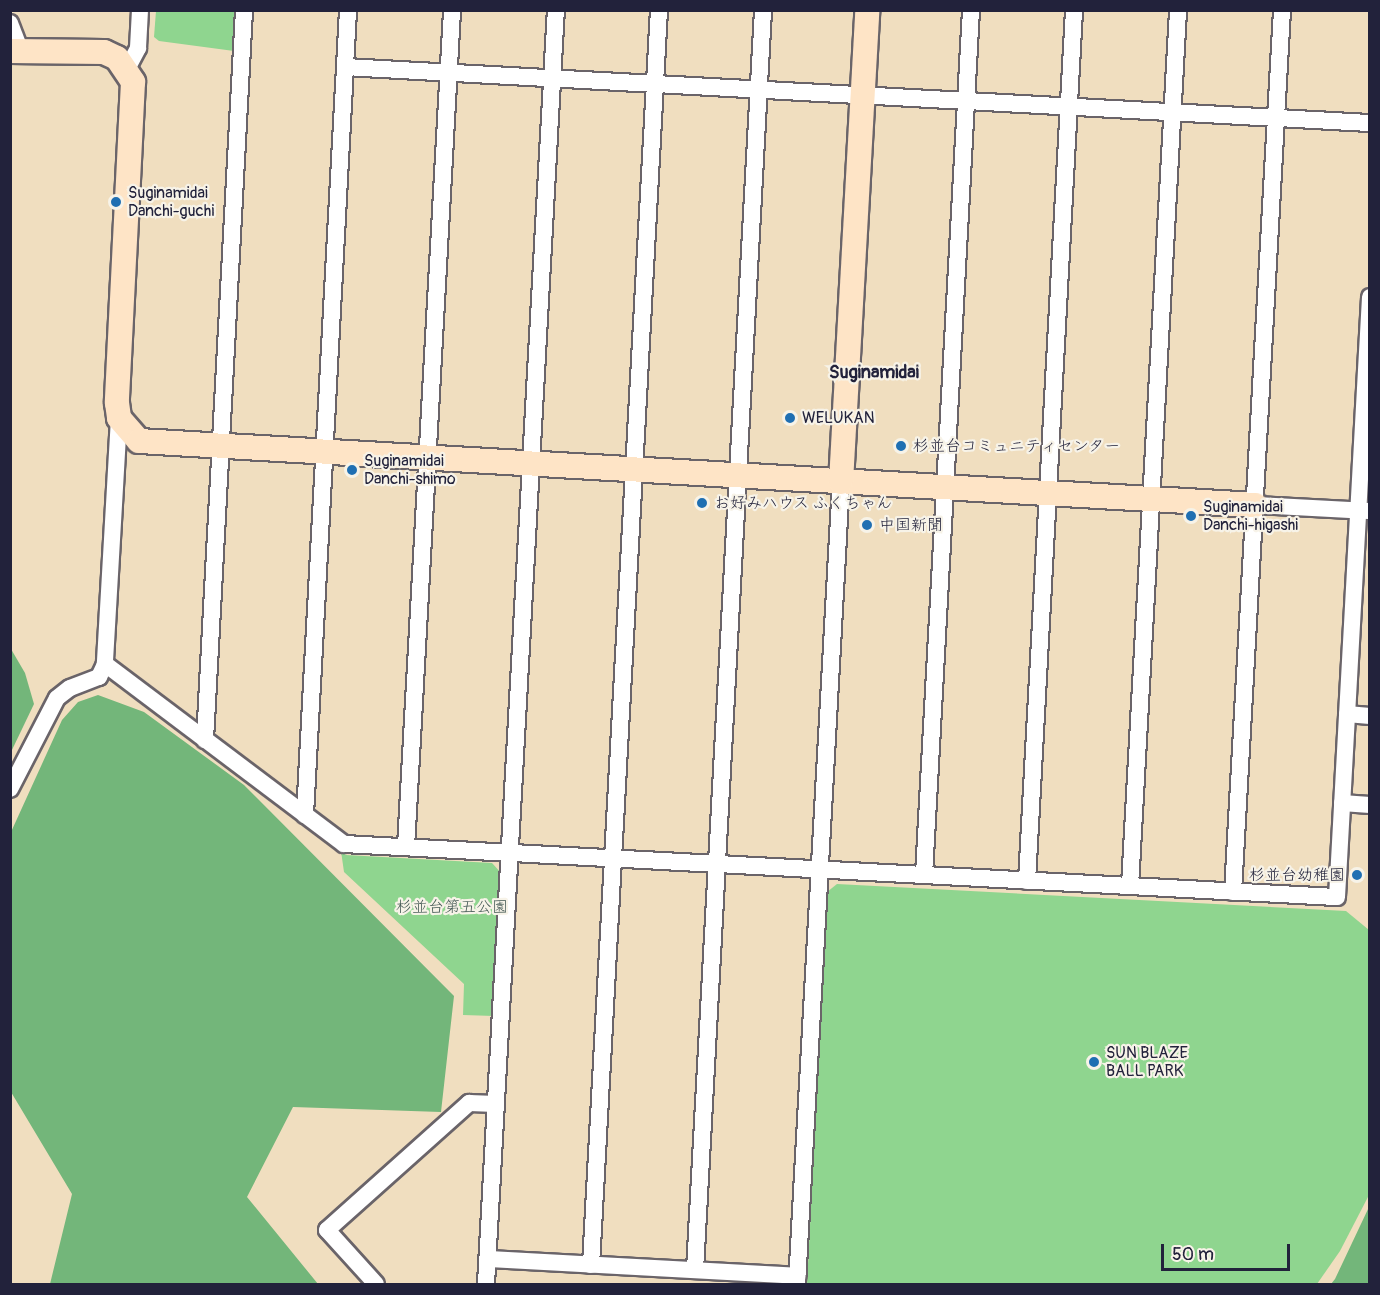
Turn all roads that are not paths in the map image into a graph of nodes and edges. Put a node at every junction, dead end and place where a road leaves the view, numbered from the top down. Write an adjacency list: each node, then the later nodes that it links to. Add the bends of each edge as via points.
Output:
1 (140, 10): 16 (street, via 138,48)
2 (244, 10): 29 (street)
3 (348, 10): 15 (street)
4 (453, 10): 17 (street)
5 (556, 10): 18 (street)
6 (659, 10): 19 (street)
7 (763, 10): 20 (street)
8 (867, 10): 21 (street)
9 (971, 10): 22 (street)
10 (1074, 10): 23 (street)
11 (1178, 10): 24 (street)
12 (1282, 10): 25 (street)
13 (10, 23): 14 (street)
14 (16, 51): 16 (street, via 104,52)
15 (345, 67): 17 (street); 30 (street)
16 (127, 69): 28 (street, via 135,97)
17 (449, 72): 18 (street); 31 (street)
18 (553, 78): 19 (street); 32 (street)
19 (655, 84): 20 (street); 33 (street)
20 (759, 89): 21 (street); 34 (street)
21 (862, 95): 22 (street); 35 (street)
22 (966, 101): 23 (street); 36 (street)
23 (1069, 106): 24 (street); 37 (street)
24 (1172, 112): 25 (street); 38 (street)
25 (1276, 118): 26 (street); 39 (street)
26 (1370, 123)
27 (1370, 297): 40 (street)
28 (119, 418): 29 (street, via 139,441); 41 (street)
29 (221, 448): 30 (street); 44 (street)
30 (324, 454): 31 (street); 48 (street)
31 (428, 460): 32 (street); 49 (street)
32 (531, 465): 33 (street); 50 (street)
33 (634, 471): 34 (street); 51 (street)
34 (738, 477): 35 (street); 52 (street)
35 (841, 483): 36 (street); 53 (street)
36 (945, 488): 37 (street); 54 (street)
37 (1048, 494): 38 (street); 55 (street)
38 (1151, 499): 39 (street); 56 (street)
39 (1255, 506): 40 (street); 57 (street)
40 (1364, 511): 42 (street)
41 (105, 664): 44 (street); 45 (street, via 99,677 70,688 57,698)
42 (1347, 714): 43 (street); 46 (street)
43 (1370, 716)
44 (205, 740): 48 (street)
45 (10, 789)
46 (1342, 803): 47 (street); 57 (street, via 1337,897)
47 (1370, 805)
48 (304, 815): 49 (street, via 344,844)
49 (406, 847): 50 (street)
50 (510, 853): 51 (street); 58 (street)
51 (613, 859): 52 (street); 60 (street)
52 (716, 864): 53 (street); 61 (street)
53 (819, 870): 54 (street); 62 (street)
54 (924, 875): 55 (street)
55 (1027, 881): 56 (street)
56 (1130, 886): 57 (street)
57 (1233, 892)
58 (496, 1104): 59 (street); 63 (street, via 469,1103 327,1230)
59 (488, 1259): 60 (street); 64 (street)
60 (591, 1265): 61 (street)
61 (695, 1270): 62 (street)
62 (797, 1280)
63 (376, 1284)
64 (486, 1284)

